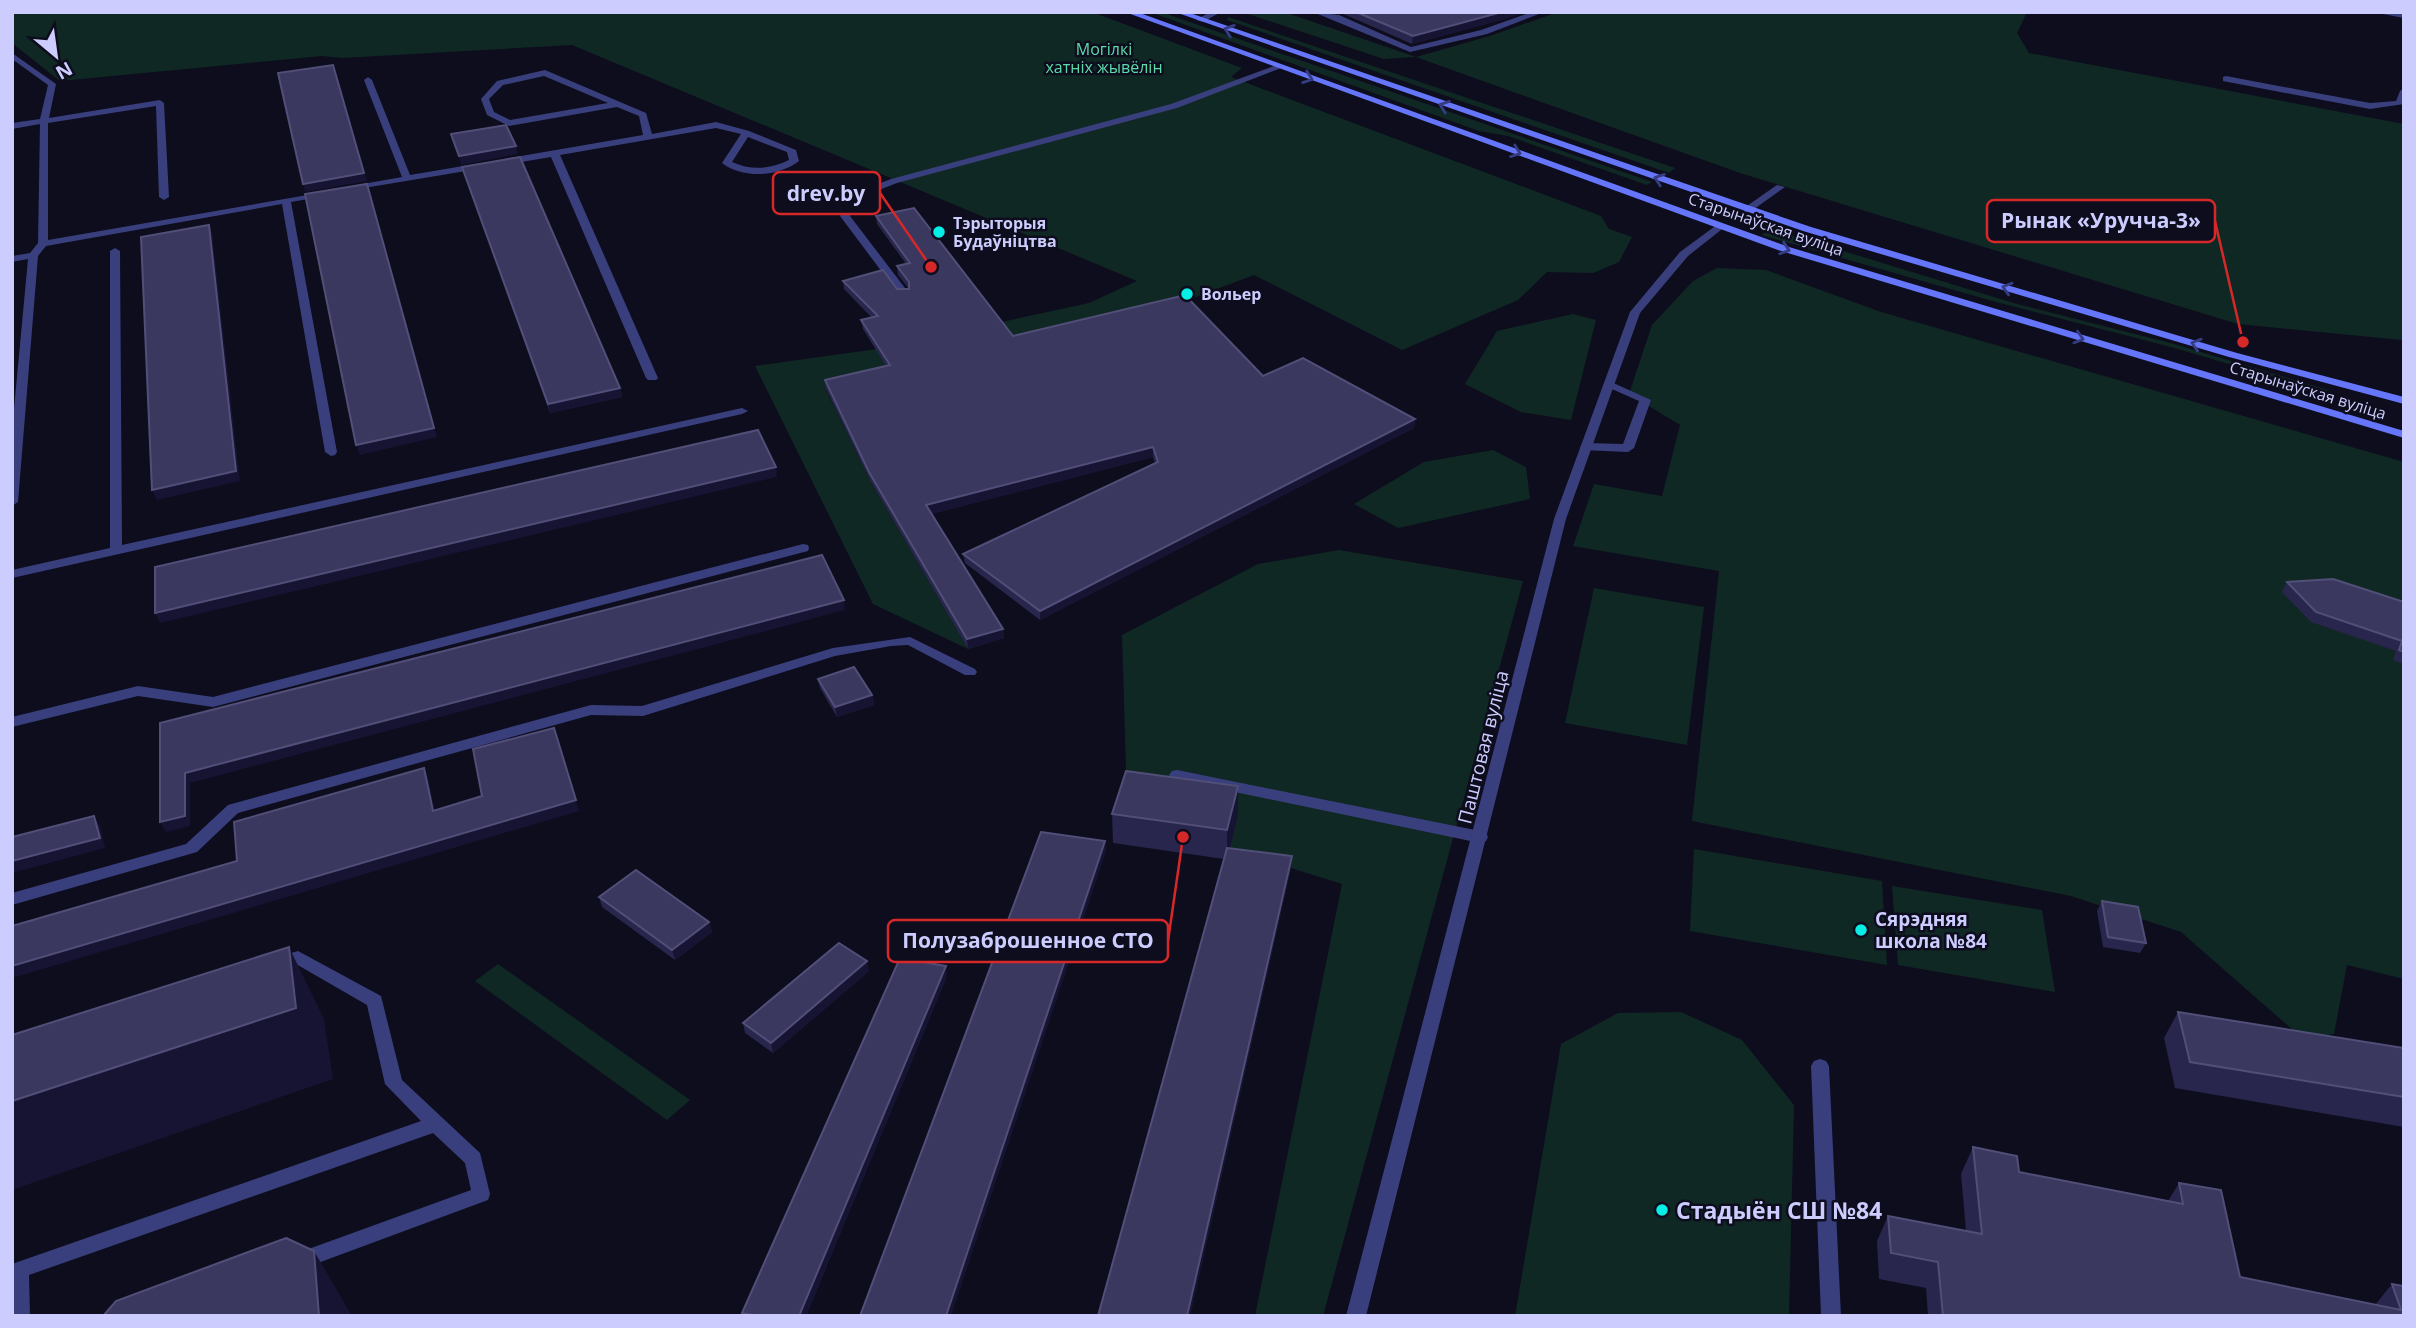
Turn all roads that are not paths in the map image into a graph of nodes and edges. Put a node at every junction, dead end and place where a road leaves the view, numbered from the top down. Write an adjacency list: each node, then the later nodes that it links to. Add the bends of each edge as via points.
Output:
1 (1129, 12): 12 (main road, Старынаўская вуліца)
2 (1179, 12): 10 (main road, Старынаўская вуліца)
3 (1217, 12): 10 (street)
4 (1317, 12): 9 (street)
5 (1357, 12): 9 (street)
6 (1541, 12): 9 (street, via 1410,50)
7 (2385, 12): 8 (street)
8 (2404, 16)
9 (1336, 17)
10 (1200, 20): 26 (main road, Старынаўская вуліца, one-way to 10)
11 (12, 55): 17 (street, via 52,84)
12 (1280, 67): 27 (main road, Старынаўская вуліца, one-way to 27); 32 (street, via 1174,106 927,170 857,195 845,216)
13 (2225, 79): 15 (street, via 2370,106 2400,103)
14 (368, 80): 22 (street)
15 (2404, 91)
16 (618, 104): 16 (street, via 545,74 500,83 485,99 490,113 509,123); 20 (street, via 643,115)
17 (44, 121): 18 (street); 24 (street, via 160,103); 28 (street)
18 (12, 126)
19 (746, 132): 19 (street, via 727,163 758,173 794,161 791,150); 20 (street, via 716,125)
20 (648, 137): 21 (street)
21 (554, 153): 22 (street); 33 (street)
22 (407, 179): 25 (street)
23 (1780, 187): 26 (street)
24 (164, 197)
25 (286, 201): 28 (street); 39 (street)
26 (1747, 210): 27 (main road); 35 (main road, Старынаўская вуліца, one-way to 26, via 2233,355)
27 (1721, 226): 34 (street, Паштовая вуліца, via 1684,254 1635,312); 37 (main road, Старынаўская вуліца, one-way to 37)
28 (43, 244): 30 (street)
29 (115, 251): 42 (street)
30 (33, 255): 31 (street); 40 (street)
31 (12, 259)
32 (904, 294)
33 (652, 378)
34 (1609, 384): 38 (street, Паштовая вуліца); 38 (street, via 1645,400 1633,436 1628,447)
35 (2404, 401)
36 (742, 411): 42 (street)
37 (2404, 435)
38 (1586, 447): 47 (street, Паштовая вуліца, via 1560,519)
39 (331, 452)
40 (12, 502)
41 (803, 548): 45 (street, via 212,702 138,691)
42 (116, 551): 43 (street)
43 (12, 574)
44 (970, 672): 48 (street, via 910,641 833,652 643,711 591,710 233,809 191,848)
45 (12, 722)
46 (1177, 775): 47 (street)
47 (1480, 837): 54 (street, Паштовая вуліца)
48 (12, 899)
49 (256, 970): 51 (street, via 298,957 375,1001 394,1084)
50 (1821, 1066): 55 (street)
51 (436, 1124): 52 (street, via 473,1159 481,1194); 53 (street, via 19,1269)
52 (281, 1268)
53 (20, 1316)
54 (1356, 1316)
55 (1831, 1316)

